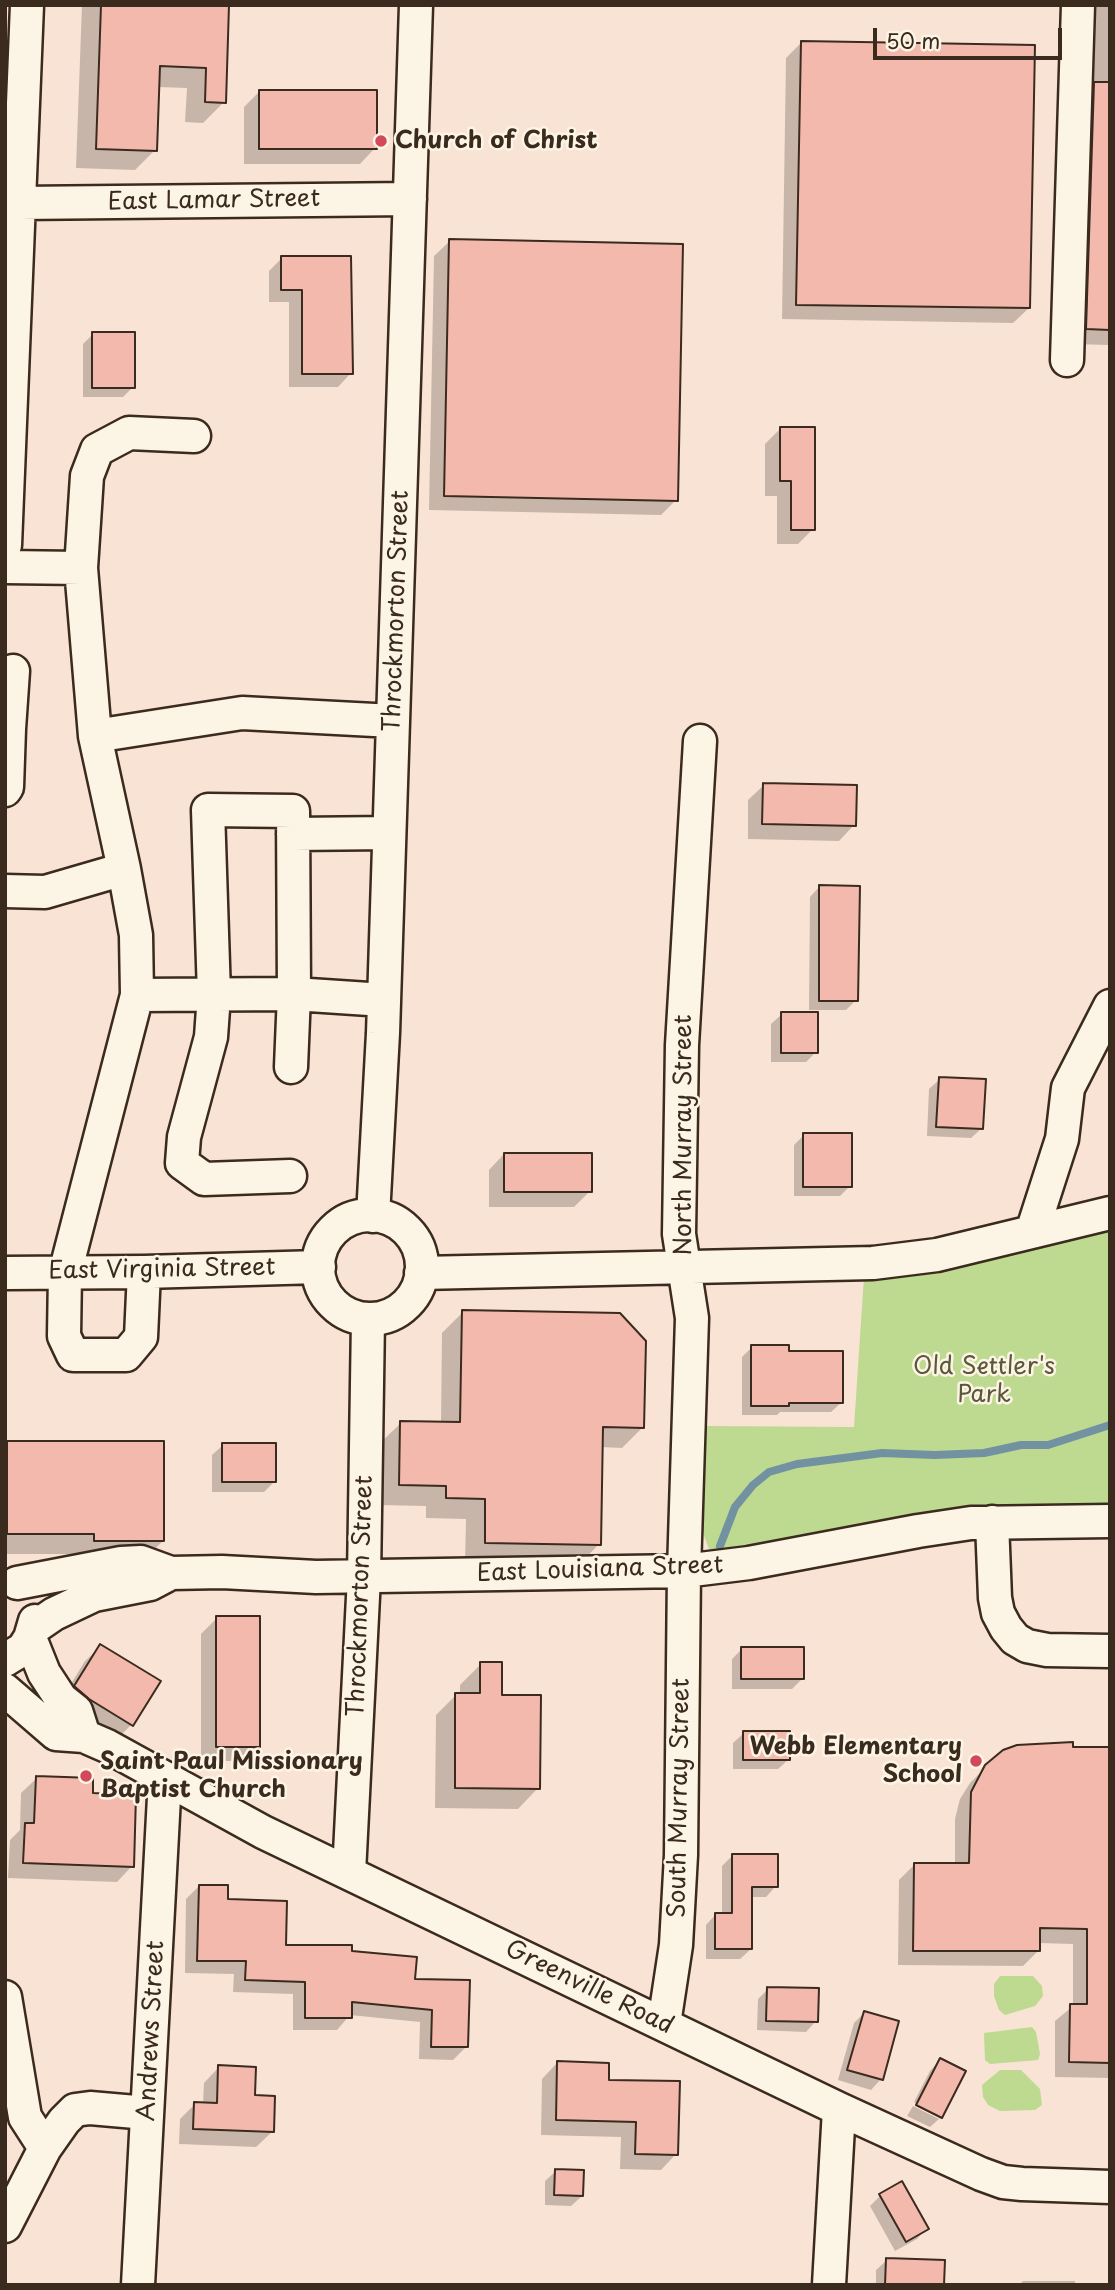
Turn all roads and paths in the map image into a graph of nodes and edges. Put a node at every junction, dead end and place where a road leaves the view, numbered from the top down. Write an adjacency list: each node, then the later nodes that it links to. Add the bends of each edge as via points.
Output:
1 (27, 5): 5 (street)
2 (416, 5): 4 (street, Throckmorton Street)
3 (1078, 5): 6 (street)
4 (410, 199): 5 (street, East Lamar Street); 13 (street, Throckmorton Street)
5 (19, 203): 7 (street)
6 (1067, 360)
7 (8, 417): 9 (street)
8 (194, 436): 11 (street, via 129,433 97,450 87,476)
9 (5, 545)
10 (5, 567): 11 (street)
11 (81, 568): 15 (street)
12 (13, 671): 14 (street)
13 (393, 721): 15 (street, via 242,713); 18 (street, Throckmorton Street)
14 (7, 729): 17 (street)
15 (95, 736): 20 (street)
16 (700, 741): 32 (street, North Murray Street, via 682,1045 679,1234)
17 (5, 790)
18 (389, 833): 19 (street); 25 (street, Throckmorton Street)
19 (293, 834): 23 (street, via 293,811 208,810); 24 (street)
20 (124, 869): 21 (street, via 45,892); 22 (street, via 136,935)
21 (5, 891)
22 (137, 995): 23 (street); 36 (street)
23 (214, 995): 24 (street); 28 (street, via 211,1037 184,1137 182,1163 204,1179)
24 (294, 995): 25 (street); 27 (street)
25 (384, 999): 30 (street, Throckmorton Street)
26 (1110, 1006): 31 (street, via 1068,1088 1062,1139)
27 (291, 1067)
28 (290, 1176)
29 (1110, 1213): 31 (street)
30 (373, 1216): 33 (street, via 346,1221 333,1231 323,1245); 37 (street, via 396,1222 410,1233 419,1247)
31 (1032, 1232): 32 (street, via 937,1255 873,1263)
32 (684, 1266): 37 (street); 41 (street, North Murray Street, via 692,1318)
33 (318, 1267): 34 (street, East Virginia Street); 38 (street, via 325,1294 336,1307)
34 (144, 1272): 36 (street, East Virginia Street); 36 (street, via 141,1337 126,1355 73,1355 64,1336)
35 (5, 1273): 36 (street, East Virginia Street)
36 (65, 1273)
37 (421, 1273): 38 (street, via 413,1297 401,1310)
38 (368, 1319): 43 (street, Throckmorton Street)
39 (1110, 1521): 40 (street, East Louisiana Street)
40 (992, 1522): 41 (street, East Louisiana Street); 46 (street, via 995,1598 1002,1621 1015,1639 1047,1650)
41 (684, 1571): 43 (street, East Louisiana Street); 53 (street, South Murray Street, via 680,1902)
42 (171, 1573): 43 (street, East Louisiana Street); 44 (street, East Louisiana Street, via 141,1562); 45 (street, East Louisiana Street, via 150,1584 94,1595 54,1614)
43 (364, 1577): 51 (street, Throckmorton Street)
44 (11, 1580): 45 (street, via 32,1602)
45 (32, 1633): 47 (street, East Louisiana Street, via 23,1648); 49 (street, via 44,1672 61,1699 76,1711)
46 (1110, 1651)
47 (5, 1660)
48 (5, 1690): 49 (street, Greenville Road, via 56,1734)
49 (85, 1736): 50 (street, Greenville Road)
50 (165, 1778): 51 (street, Greenville Road); 55 (street, Andrews Street)
51 (349, 1873): 53 (street, Greenville Road)
52 (5, 1997): 56 (street, via 25,2117)
53 (664, 2024): 54 (street, Greenville Road)
54 (839, 2109): 57 (street, Greenville Road, via 1003,2182); 60 (street)
55 (147, 2113): 56 (street, via 75,2110); 59 (street, Andrews Street)
56 (45, 2148): 58 (street)
57 (1110, 2188)
58 (5, 2226)
59 (138, 2285)
60 (830, 2285)

